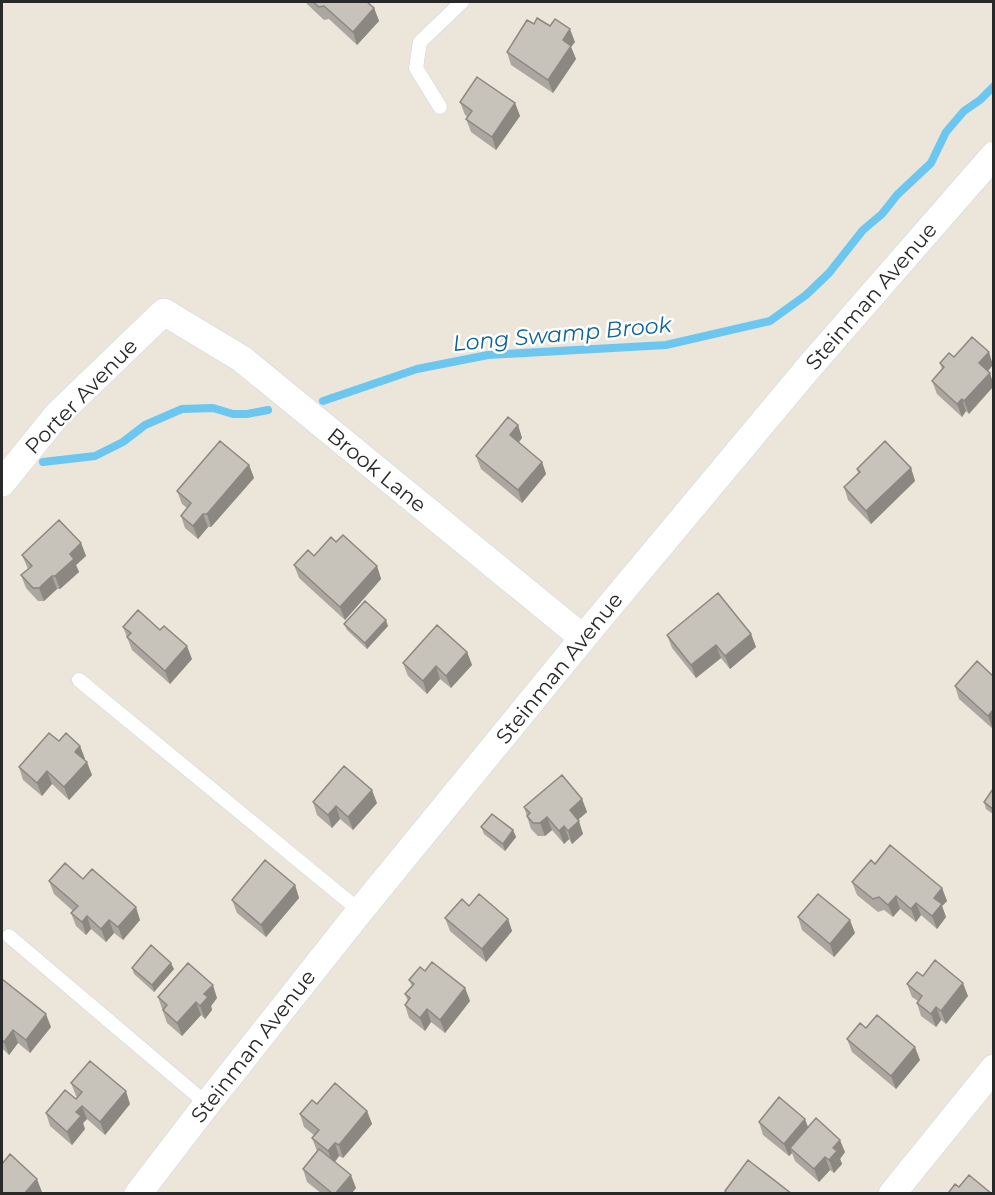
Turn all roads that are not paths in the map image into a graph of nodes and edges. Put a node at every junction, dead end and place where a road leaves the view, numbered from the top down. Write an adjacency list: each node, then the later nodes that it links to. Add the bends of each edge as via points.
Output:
1 (462, 2): 2 (lane, via 420,42 416,68)
2 (440, 107)
3 (993, 155): 6 (street, Steinman Avenue, via 810,366)
4 (164, 312): 5 (street, Porter Avenue, via 57,415); 6 (street, Brook Lane, via 242,359)
5 (2, 483)
6 (583, 639): 8 (street, Steinman Avenue)
7 (79, 680): 8 (lane)
8 (360, 911): 11 (street, Steinman Avenue)
9 (9, 936): 11 (lane)
10 (993, 1068): 13 (street)
11 (207, 1104): 12 (street, Steinman Avenue)
12 (138, 1194)
13 (892, 1194)

